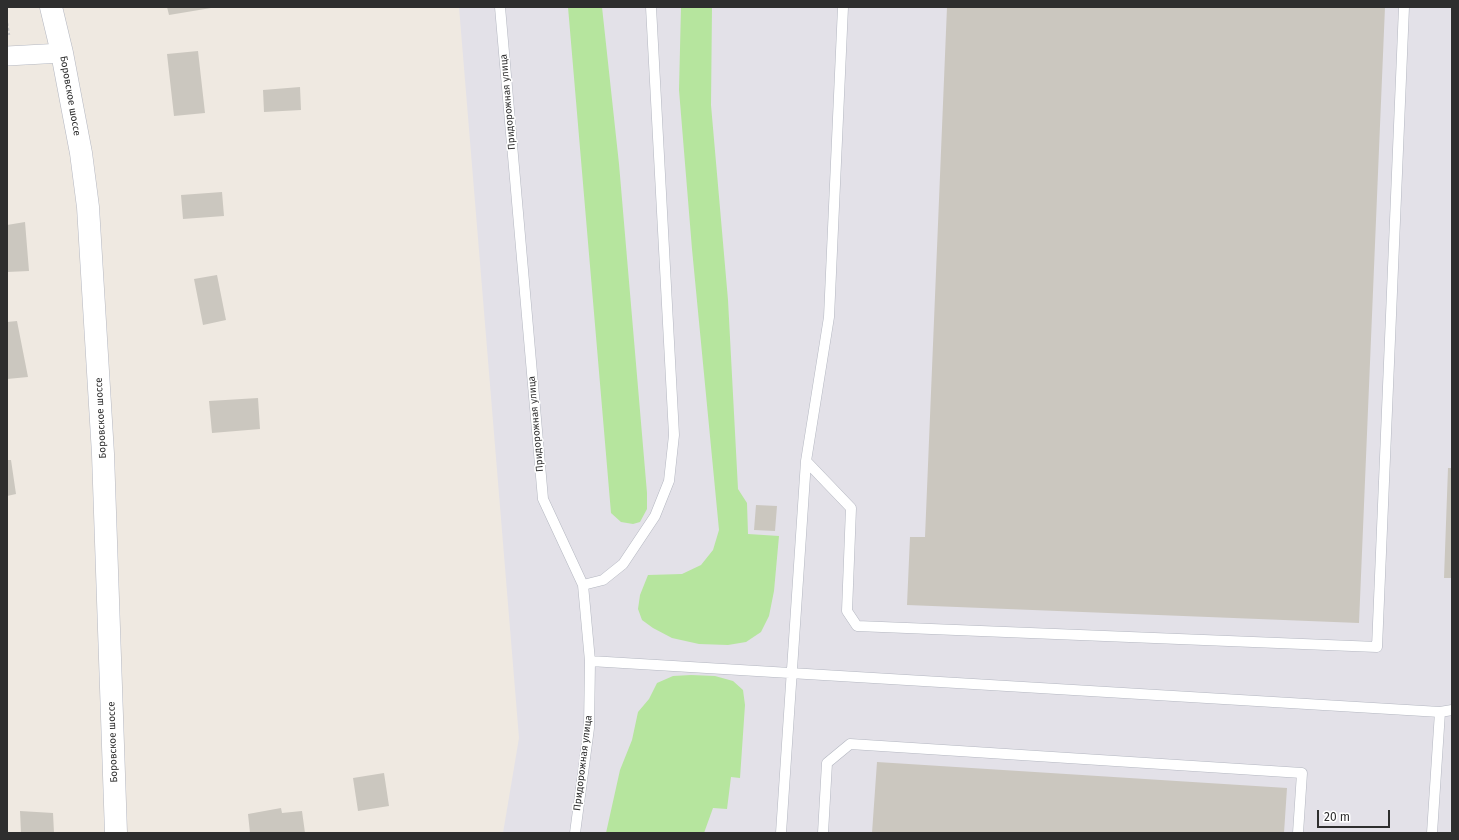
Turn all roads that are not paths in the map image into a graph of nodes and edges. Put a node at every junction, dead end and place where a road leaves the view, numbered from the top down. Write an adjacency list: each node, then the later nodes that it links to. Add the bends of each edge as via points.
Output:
1 (51, 7): 6 (main road, Боровское шоссе)
2 (500, 7): 9 (lane, Придорожная улица, via 542,499)
3 (651, 7): 9 (lane, via 674,435 669,482 655,516 623,564 603,580)
4 (843, 7): 8 (lane, via 829,317)
5 (1404, 7): 8 (lane, via 1377,647 857,626 847,611 851,508)
6 (62, 53): 7 (street); 14 (main road, Боровское шоссе, via 81,153 88,207 103,454)
7 (7, 56)
8 (806, 461): 11 (lane)
9 (583, 585): 10 (lane, Придорожная улица)
10 (590, 661): 11 (lane); 15 (lane, Придорожная улица, via 589,728)
11 (792, 673): 13 (lane); 16 (lane)
12 (1452, 710): 13 (lane)
13 (1440, 712): 19 (lane)
14 (116, 833)
15 (575, 833)
16 (781, 833)
17 (823, 833): 18 (lane, via 827,764 850,744 1302,773)
18 (1298, 833)
19 (1432, 833)

